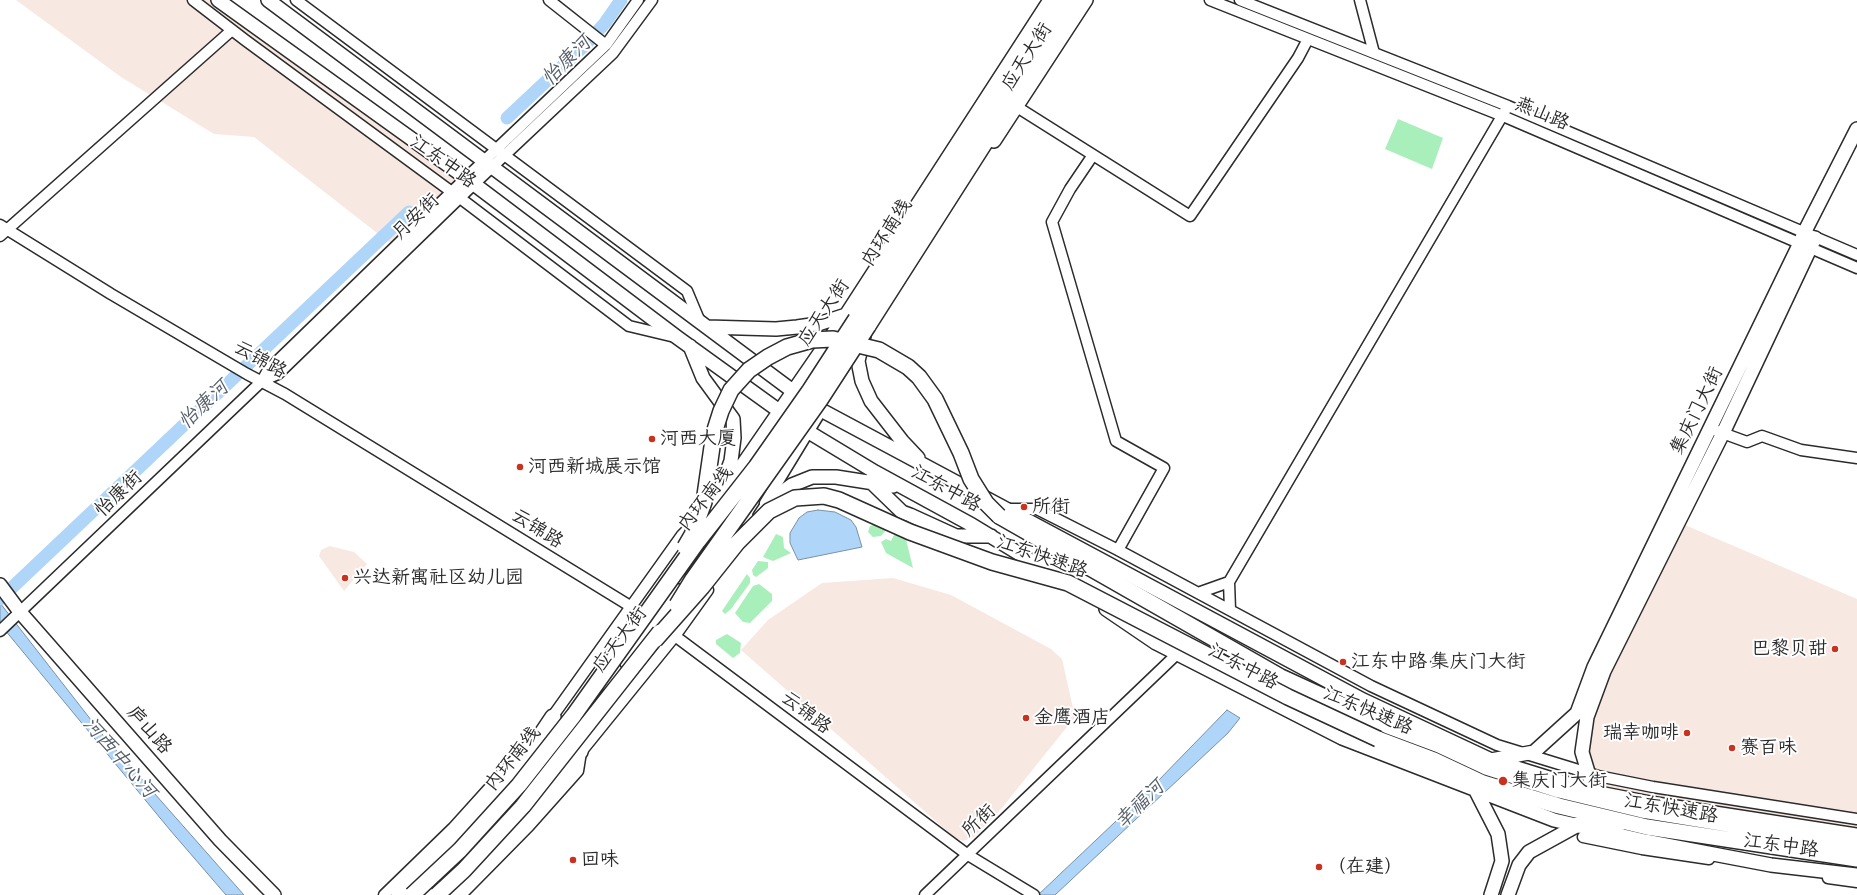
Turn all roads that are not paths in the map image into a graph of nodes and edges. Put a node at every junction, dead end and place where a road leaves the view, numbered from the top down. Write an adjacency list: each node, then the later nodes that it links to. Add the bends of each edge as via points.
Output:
1 (193, 0): 15 (street, 江东中路)
2 (218, 0): 26 (main road, 江东中路)
3 (268, 0): 25 (main road, 江东中路)
4 (296, 0): 23 (street)
5 (548, 0): 17 (street)
6 (638, 0): 17 (street)
7 (652, 0): 23 (street, via 613,53)
8 (1050, 0): 32 (main road, 应天大街)
9 (1061, 0): 62 (highway, 内环南线, bridge, via 810,390 756,467 698,541)
10 (1076, 0): 65 (highway, 内环南线, bridge, via 820,400 693,579)
11 (1086, 0): 19 (main road, 应天大街)
12 (1210, 0): 16 (street, 燕山路)
13 (1240, 0): 18 (street, 燕山路)
14 (1360, 0): 18 (street)
15 (232, 30): 27 (street, 江东中路); 28 (street)
16 (1308, 39): 21 (street, 燕山路); 24 (street, via 1298,58 1190,216)
17 (606, 45): 23 (street)
18 (1374, 53): 20 (street, 燕山路)
19 (1017, 106): 24 (street); 34 (main road, 应天大街)
20 (1508, 106): 21 (street); 29 (street, 燕山路)
21 (1503, 116): 29 (street, 燕山路); 56 (street)
22 (1857, 129): 29 (main road, 集庆门大街)
23 (500, 153): 25 (street); 33 (street, via 687,291)
24 (1093, 156): 55 (street, via 1070,188 1052,222 1116,441 1164,468)
25 (488, 164): 26 (street); 33 (main road, 江东中路)
26 (470, 181): 27 (street, 怡康街); 35 (main road, 江东中路)
27 (456, 195): 35 (street, 江东中路, via 629,326); 37 (street, 怡康街, via 268,370)
28 (2, 230): 37 (street, 云锦路)
29 (1807, 240): 30 (street, 燕山路); 31 (street, 燕山路); 44 (main road, 集庆门大街); 46 (main road, 集庆门大街)
30 (1857, 255)
31 (1857, 268)
32 (846, 315): 33 (main road, via 818,324 776,329); 39 (main road, 应天大街)
33 (703, 325): 39 (main road, 江东中路)
34 (865, 333): 38 (main road, 应天大街); 48 (main road, via 858,361 862,381 871,401 902,441)
35 (678, 338): 36 (main road, 江东中路)
36 (690, 346): 42 (main road, 江东中路); 51 (main road, via 703,378 733,419 731,461)
37 (262, 381): 59 (street, 云锦路); 61 (street, 怡康街)
38 (822, 391): 40 (main road, 应天大街); 41 (street)
39 (794, 392): 40 (main road, 江东中路); 42 (main road, 应天大街)
40 (810, 403): 41 (main road, 江东中路); 43 (main road, 应天大街)
41 (821, 410): 45 (street, 应天大街); 48 (main road, 江东中路)
42 (780, 412): 43 (main road, 江东中路); 51 (main road, 应天大街)
43 (796, 423): 45 (main road, 江东中路); 62 (main road, 应天大街)
44 (1710, 428): 46 (street); 67 (main road, 集庆门大街, via 1594,666)
45 (807, 431): 50 (main road, 江东中路); 54 (street, 应天大街)
46 (1722, 433): 47 (street, via 1747,442 1762,436 1801,450); 67 (main road, 集庆门大街)
47 (1857, 458)
48 (926, 466): 52 (main road, 江东中路)
49 (870, 482): 50 (main road); 53 (main road, via 906,514 956,536); 54 (main road, via 836,477 812,477 792,485 770,501)
50 (905, 488): 53 (main road, 江东中路)
51 (717, 502): 59 (street, 应天大街, via 682,534); 62 (main road, 应天大街, via 701,550)
52 (1003, 512): 55 (street, 江东中路, via 1037,509); 62 (highway, 江东快速路, bridge, via 986,503 971,479 935,399 908,367 879,350 834,339 812,340 787,347 749,370 732,390 721,411 714,433 704,502 692,535); 72 (main road, 江东中路, via 1363,700); 76 (highway, 江东快速路, via 1281,677 1486,767 1559,790)
53 (991, 536): 66 (main road, 江东中路, via 1052,572 1156,643)
54 (742, 542): 64 (street, 应天大街)
55 (1118, 550): 58 (street, 江东中路)
56 (1229, 582): 58 (street); 60 (street)
57 (0, 585): 61 (main road, 庐山路)
58 (1198, 593): 60 (street, 江东中路)
59 (630, 606): 62 (street, 云锦路); 68 (street, 应天大街)
60 (1230, 610): 71 (street, 江东中路, via 1371,686 1497,745)
61 (17, 613): 63 (street, 怡康街); 86 (main road, 庐山路, via 220,840)
62 (653, 616): 64 (street, 云锦路); 69 (main road, 应天大街); 70 (main road, via 583,735); 89 (highway, 内环南线, bridge, via 519,785 460,850); 90 (main road, 应天大街, via 587,708 522,791 465,854)
63 (0, 631)
64 (675, 636): 70 (street, 应天大街); 82 (street, 云锦路)
65 (655, 640): 78 (highway, 江东快速路, bridge, via 738,543 769,511 795,498 824,496 992,562 1068,583 1288,698 1483,783 1559,806); 92 (highway, 内环南线, bridge, via 523,806 464,870)
66 (1177, 654): 74 (main road, 江东中路, via 1342,738); 82 (street, 所街)
67 (1582, 715): 71 (main road, via 1534,752); 73 (main road, via 1582,752)
68 (553, 717): 87 (street, 应天大街, via 453,828); 88 (highway, via 517,771 475,821)
69 (572, 735): 91 (main road, 应天大街, via 525,794 468,858); 93 (highway, via 568,768 511,833)
70 (581, 752): 94 (street, 应天大街, via 578,770 529,826)
71 (1524, 753): 72 (main road); 73 (street, 江东中路)
72 (1491, 760): 75 (main road, 江东中路)
73 (1588, 773): 75 (main road); 77 (street, 江东中路, via 1653,787)
74 (1476, 791): 79 (main road, 江东中路); 97 (main road, via 1498,834 1502,861)
75 (1594, 792): 76 (highway); 80 (main road, 江东中路)
76 (1652, 811): 81 (highway, 江东快速路)
77 (1857, 819)
78 (1647, 827): 79 (highway); 83 (highway, 江东快速路)
79 (1581, 831): 84 (main road, 江东中路, via 1771,865); 85 (street, 江东中路, via 1642,849); 98 (main road, via 1529,852 1520,865)
80 (1857, 835)
81 (1857, 844)
82 (968, 855): 95 (street, 所街); 96 (street, 云锦路)
83 (1857, 859)
84 (1857, 875)
85 (1857, 882)
86 (274, 895)
87 (384, 895)
88 (400, 895)
89 (412, 895)
90 (422, 895)
91 (429, 895)
92 (437, 895)
93 (449, 895)
94 (461, 895)
95 (925, 895)
96 (1034, 895)
97 (1491, 895)
98 (1508, 895)

